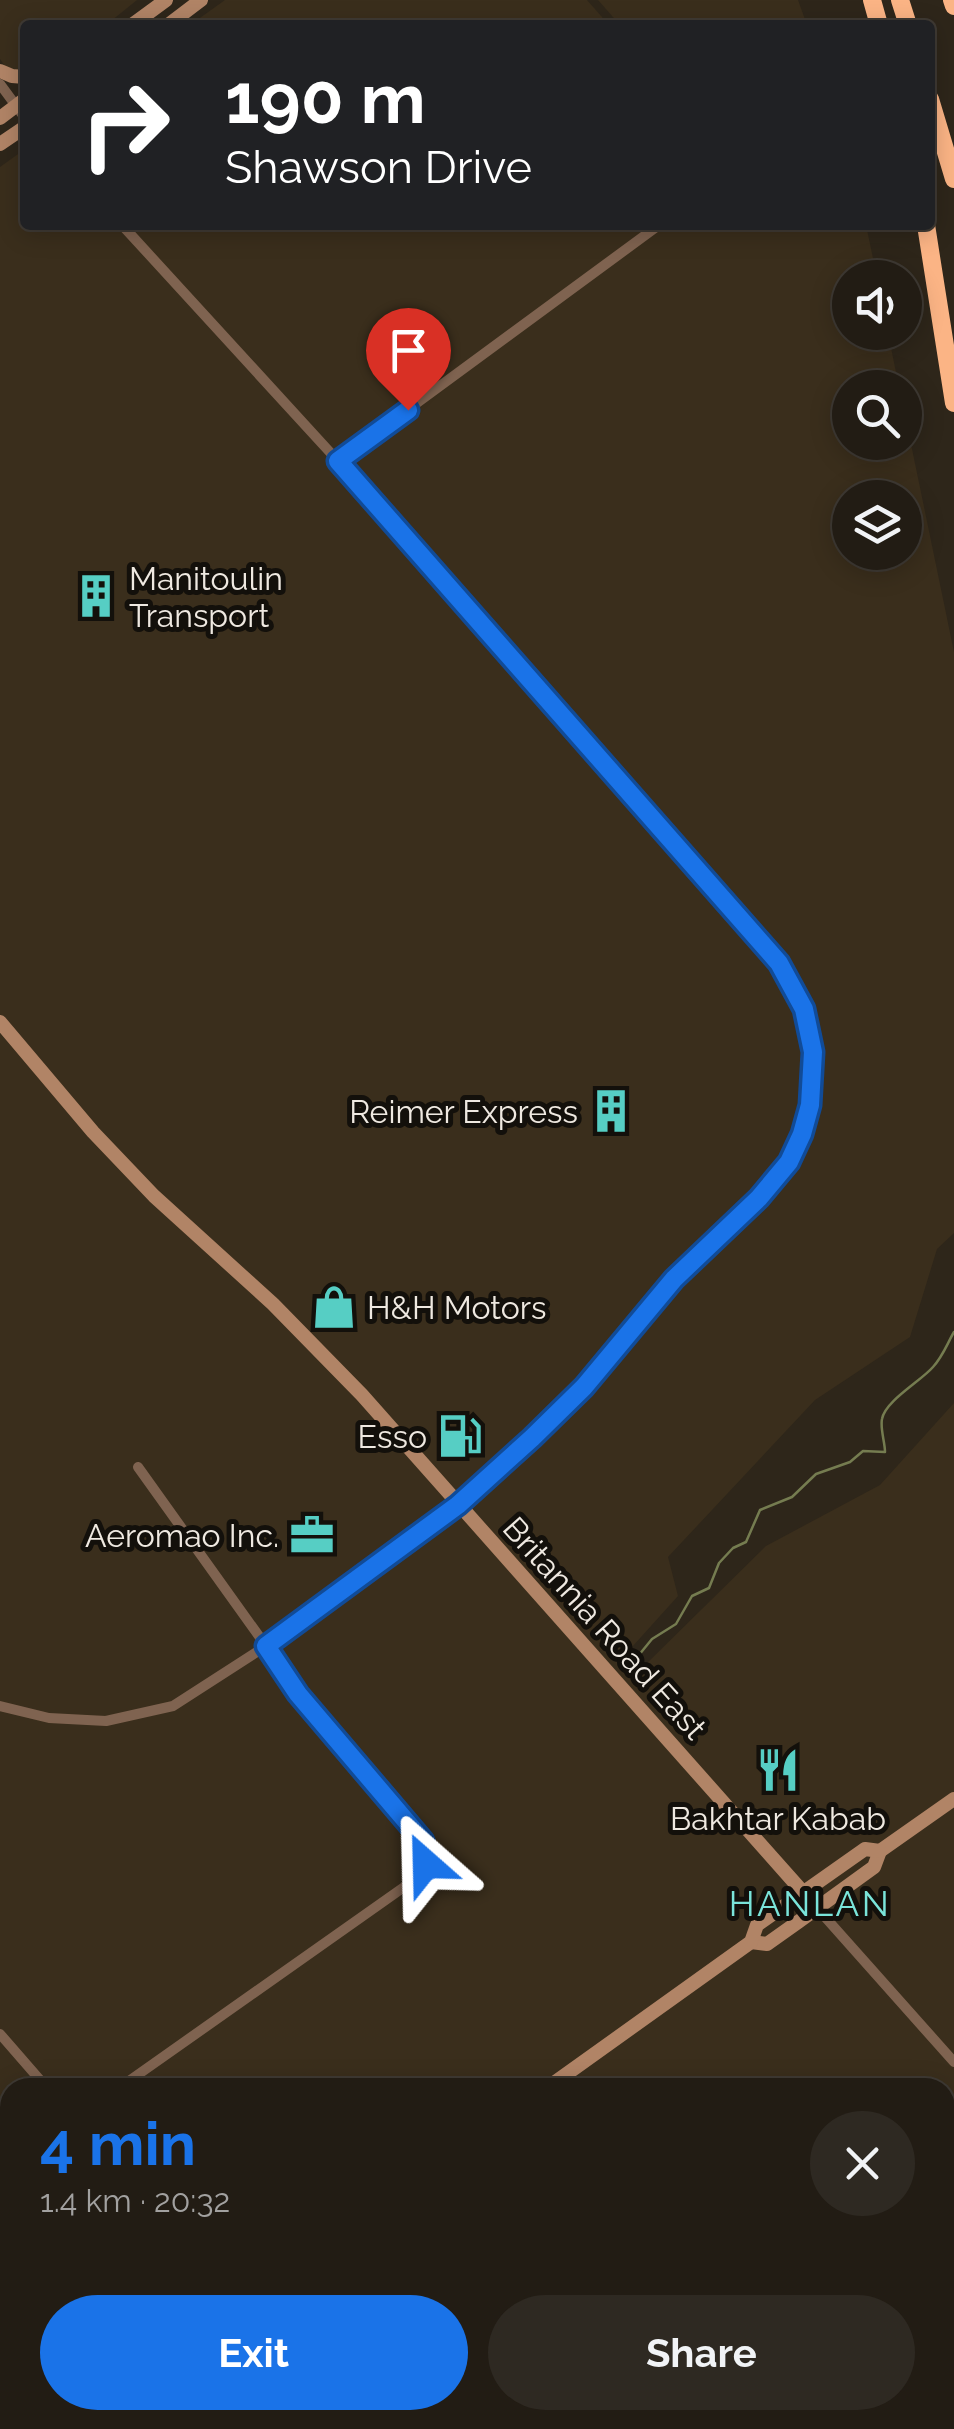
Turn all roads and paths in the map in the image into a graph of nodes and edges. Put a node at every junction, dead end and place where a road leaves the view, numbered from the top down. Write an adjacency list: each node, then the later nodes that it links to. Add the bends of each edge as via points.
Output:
1 (166, 0): 3 (street)
2 (201, 0): 4 (street)
3 (139, 20)
4 (175, 20)
5 (0, 84): 6 (street)
6 (20, 105)
7 (935, 116): 8 (highway)
8 (954, 179)
9 (127, 230): 13 (street)
10 (652, 230): 13 (street)
11 (927, 230): 12 (highway)
12 (954, 403)
13 (338, 461): 16 (street, via 779,963 804,1009 813,1052 810,1105 789,1162 674,1279 580,1391)
14 (0, 1022): 16 (street, Britannia Road East, via 92,1132 306,1336)
15 (138, 1467): 17 (street)
16 (458, 1505): 17 (street); 21 (street, Britannia Road East)
17 (266, 1646): 18 (street, via 173,1706 106,1721 49,1718); 27 (street, via 298,1694 423,1841 426,1864 414,1880)
18 (0, 1706)
19 (954, 1799): 20 (street)
20 (880, 1851): 21 (street, via 864,1850); 22 (street, via 874,1867)
21 (804, 1892): 22 (street, Britannia Road East); 23 (street, via 757,1925)
22 (817, 1908): 23 (street, via 767,1944); 25 (street, Britannia Road East)
23 (751, 1942): 28 (street)
24 (0, 2034): 26 (street)
25 (954, 2062)
26 (38, 2078)
27 (133, 2078)
28 (561, 2078)

